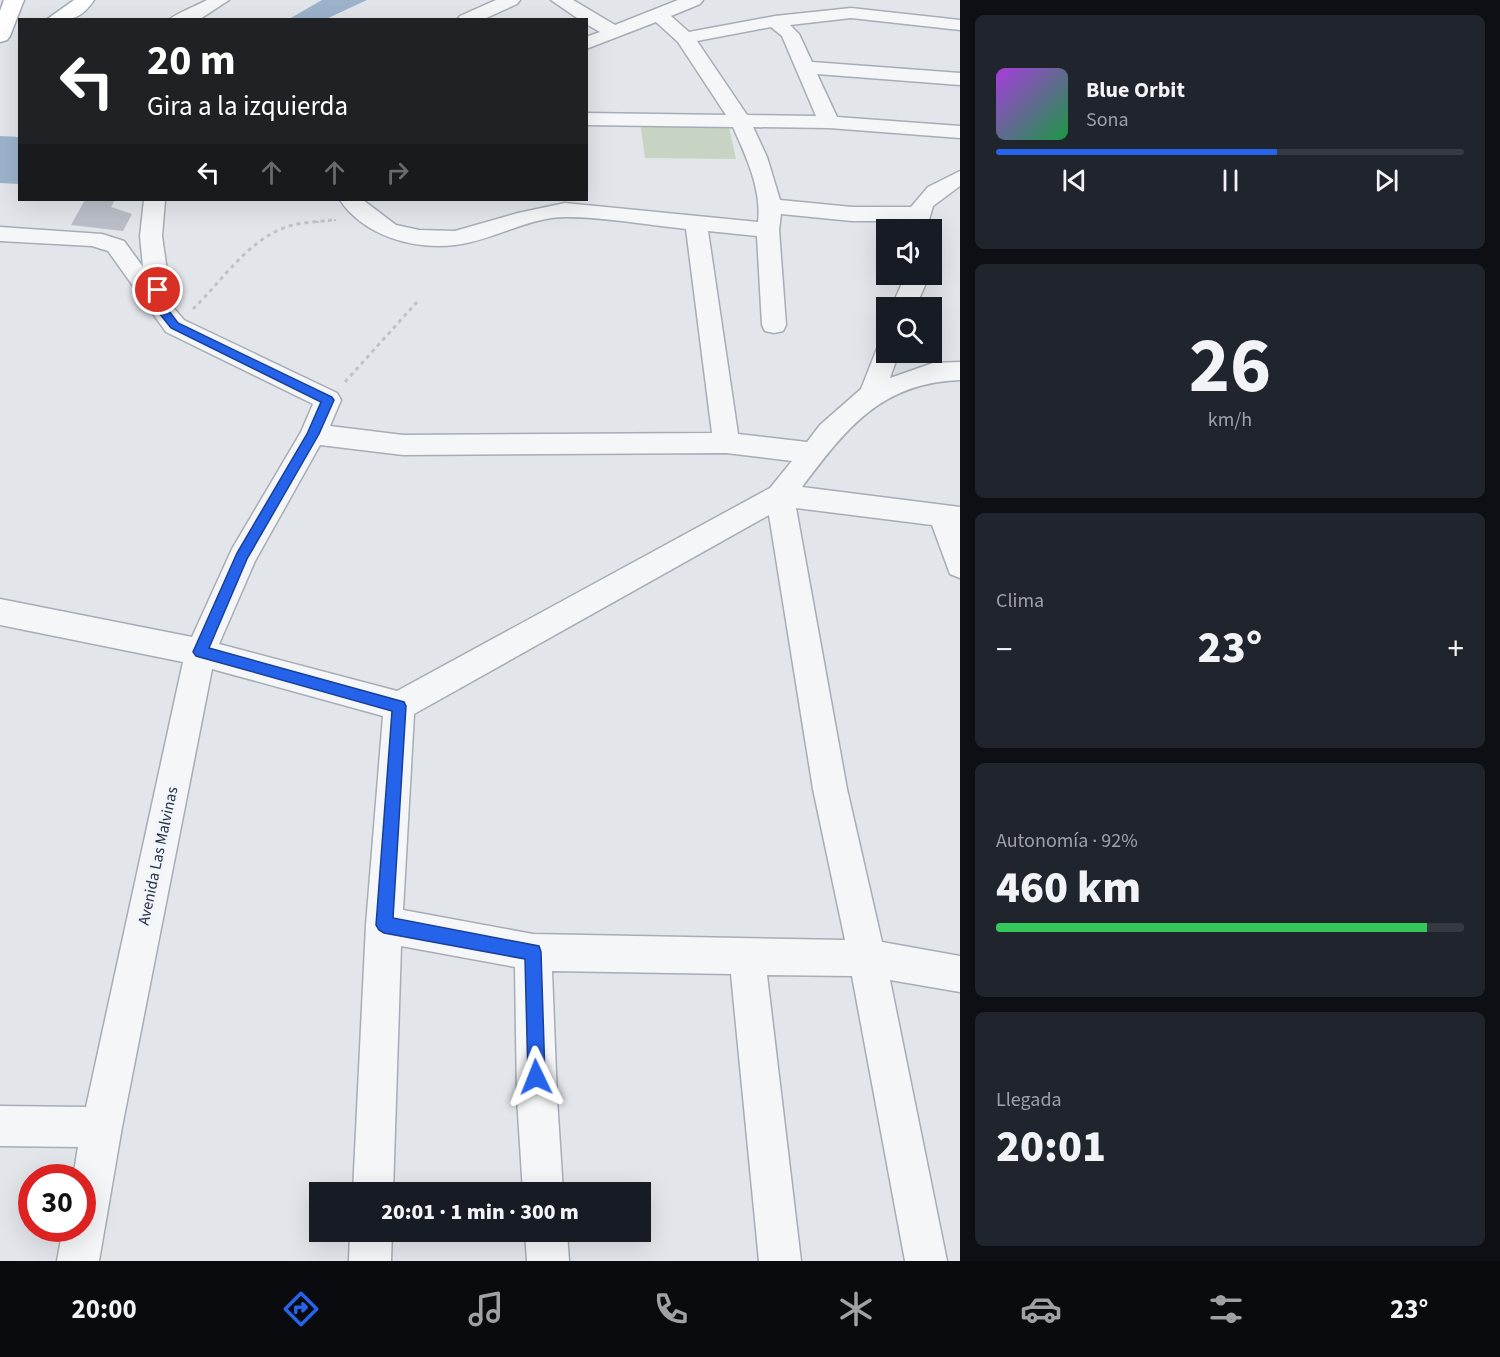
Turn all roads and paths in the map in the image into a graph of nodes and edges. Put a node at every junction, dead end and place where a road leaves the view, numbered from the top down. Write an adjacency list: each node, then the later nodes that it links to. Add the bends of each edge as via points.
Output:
1 (14, 0): 15 (main road)
2 (84, 0): 8 (main road)
3 (220, 0): 9 (street)
4 (511, 0): 10 (street)
5 (561, 0): 13 (street)
6 (694, 0): 7 (street)
7 (658, 14): 13 (street); 16 (street)
8 (60, 18)
9 (184, 18)
10 (470, 18)
11 (775, 21): 12 (street, via 851,13); 16 (street); 18 (street, via 790,34)
12 (960, 25)
13 (615, 33): 17 (street)
14 (18, 34): 15 (main road)
15 (0, 38)
16 (685, 38): 21 (street)
17 (588, 43)
18 (805, 66): 19 (street); 22 (street)
19 (960, 79)
20 (588, 119): 21 (street)
21 (740, 120): 22 (street); 26 (street, via 757,157)
22 (829, 122): 23 (street)
23 (960, 132)
24 (954, 186): 29 (street, via 925,198)
25 (155, 201): 34 (street, via 151,236)
26 (771, 206): 28 (street); 31 (street)
27 (349, 209): 30 (street, via 365,214 389,230 419,237 454,238 565,210); 34 (path, via 287,226 267,237 208,295)
28 (892, 219)
29 (917, 219)
30 (696, 223): 31 (street); 41 (street)
31 (768, 230): 35 (street)
32 (0, 234): 34 (street, via 107,241 116,246)
33 (417, 302): 39 (path)
34 (167, 317): 39 (street)
35 (774, 325)
36 (883, 363): 38 (street)
37 (960, 371): 38 (street, via 933,372)
38 (872, 394): 42 (street, via 829,432)
39 (328, 400): 40 (street, Avenida Las Malvinas)
40 (313, 434): 41 (street, via 403,445); 47 (street, Avenida Las Malvinas, via 242,557)
41 (726, 443): 42 (street)
42 (815, 453): 43 (street)
43 (780, 496): 44 (street); 48 (street); 52 (street, via 830,789)
44 (952, 517): 45 (street)
45 (960, 566)
46 (0, 612): 47 (street)
47 (200, 652): 48 (street); 55 (street, Avenida Las Malvinas)
48 (399, 706): 49 (street)
49 (384, 925): 50 (street); 56 (street)
50 (533, 952): 51 (street); 57 (street)
51 (747, 957): 52 (street); 64 (street)
52 (867, 958): 53 (street); 60 (street)
53 (960, 974)
54 (0, 1126): 55 (street)
55 (102, 1127): 61 (street, Avenida Las Malvinas)
56 (373, 1182)
57 (542, 1182)
58 (371, 1242): 62 (street)
59 (547, 1242): 63 (street)
60 (919, 1260)
61 (78, 1261)
62 (370, 1261)
63 (548, 1261)
64 (780, 1261)

